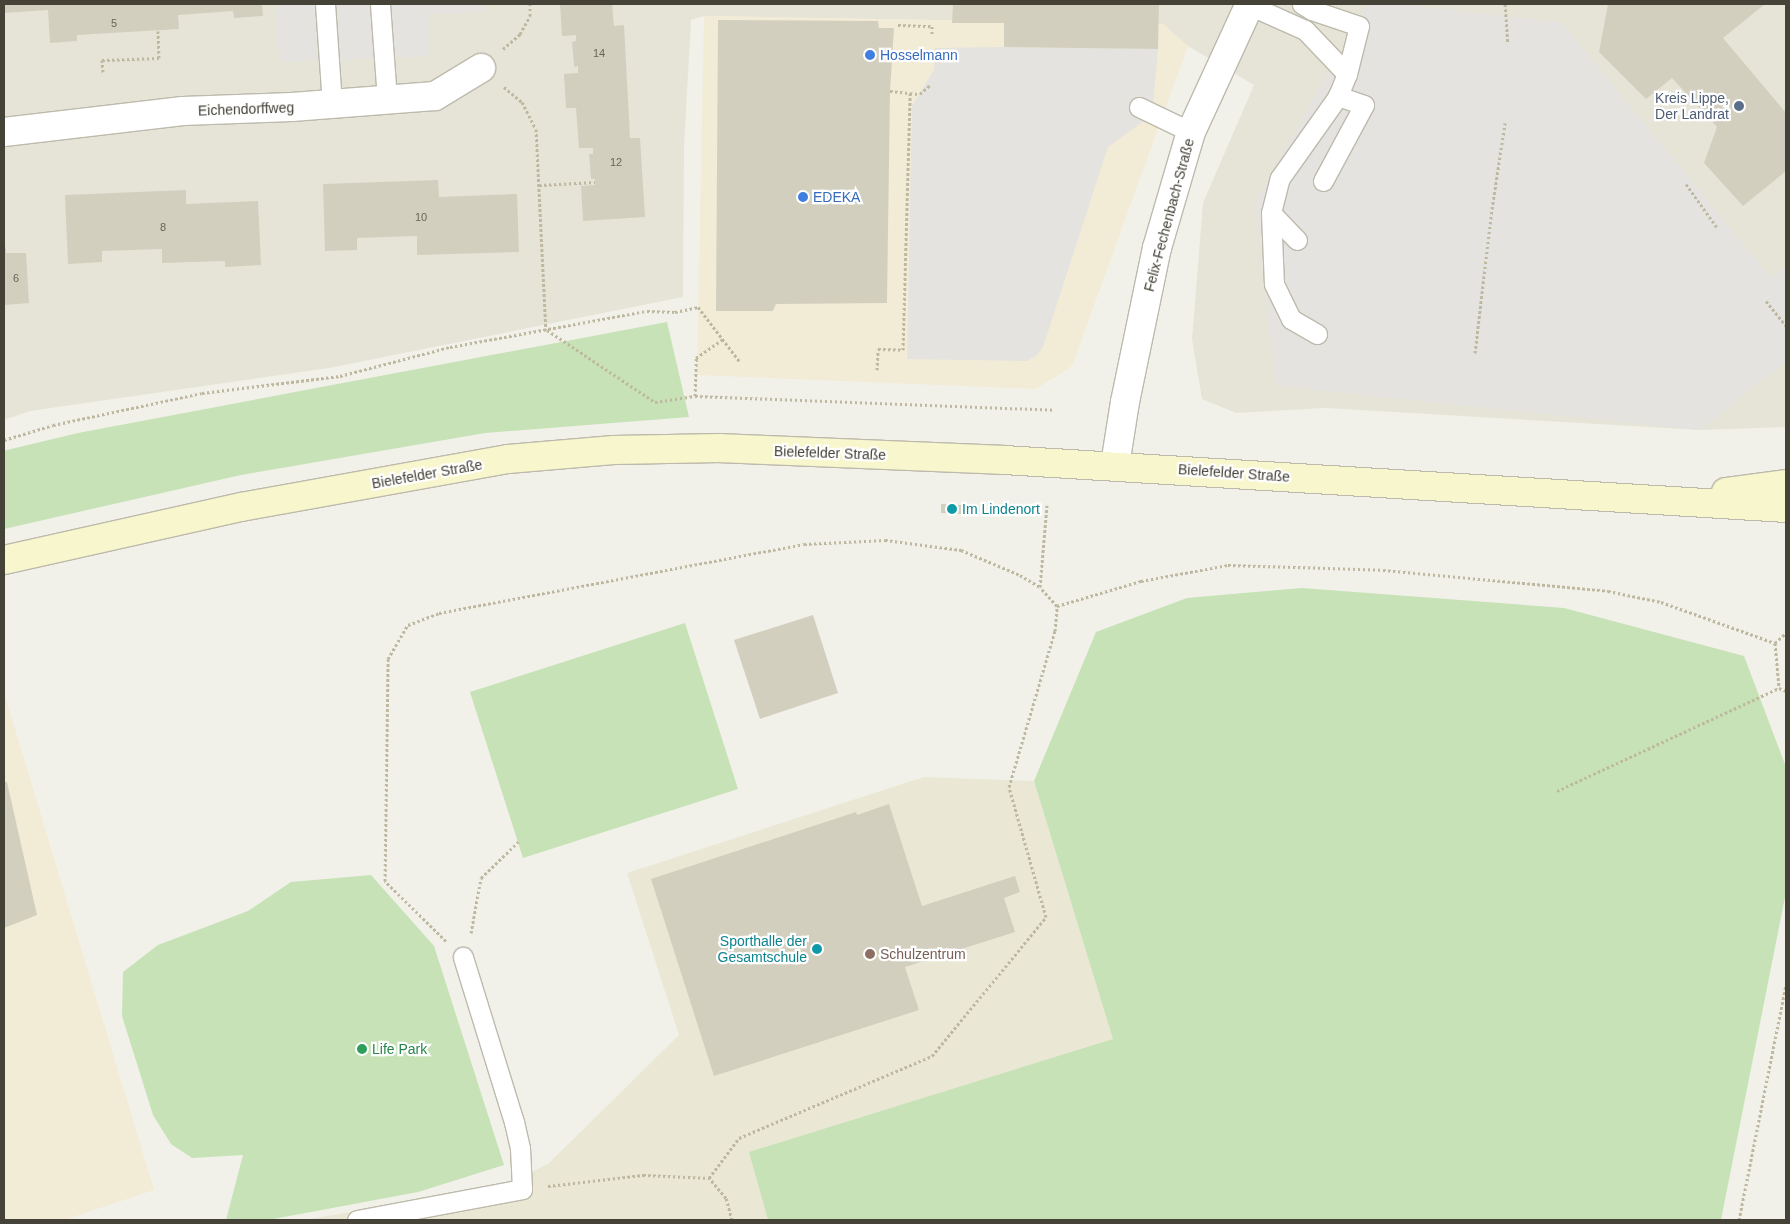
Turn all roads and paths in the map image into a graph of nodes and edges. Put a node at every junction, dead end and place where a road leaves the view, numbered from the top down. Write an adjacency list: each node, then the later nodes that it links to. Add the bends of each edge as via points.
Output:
1 (326, 4): 21 (lane)
2 (380, 4): 20 (lane)
3 (530, 4): 10 (path, via 530,16)
4 (1250, 4): 14 (lane, via 1305,30); 25 (street, Felix-Fechenbach-Straße)
5 (1302, 4): 14 (lane, via 1359,26)
6 (1505, 4): 11 (path)
7 (898, 25): 9 (path, via 932,26)
8 (158, 31): 13 (path, via 159,58 102,60)
9 (932, 35)
10 (516, 38)
11 (1508, 43)
12 (481, 68): 20 (street, Eichendorffweg, via 435,96)
13 (103, 72)
14 (1347, 74): 18 (lane)
15 (930, 85): 17 (path, via 920,94)
16 (890, 91): 17 (path)
17 (910, 93): 40 (path, via 903,350 878,349)
18 (1338, 96): 26 (lane, via 1364,105); 30 (lane, via 1280,178)
19 (518, 98): 29 (path, via 536,129)
20 (387, 100): 21 (street, Eichendorffweg)
21 (332, 104): 24 (street, Eichendorffweg, via 183,111)
22 (1139, 107): 25 (lane)
23 (1505, 123): 38 (path)
24 (4, 132)
25 (1191, 132): 44 (street, Felix-Fechenbach-Straße, via 1157,248 1124,402)
26 (1323, 181)
27 (595, 182): 29 (path)
28 (1686, 184): 31 (path)
29 (539, 185): 35 (path)
30 (1271, 214): 32 (lane); 36 (lane, via 1274,284 1291,319)
31 (1718, 229)
32 (1298, 240)
33 (1766, 301): 34 (path)
34 (1786, 326)
35 (546, 330): 37 (path, via 647,311 675,312 698,307); 41 (path, via 655,402); 43 (path, via 450,347 340,376 202,393 53,425)
36 (1317, 334)
37 (723, 339): 39 (path); 41 (path, via 696,358)
38 (1475, 353)
39 (740, 362)
40 (877, 370)
41 (695, 396): 42 (path)
42 (1055, 410)
43 (4, 440)
44 (1115, 465): 46 (main road, Bielefelder Straße); 49 (main road, Bielefelder Straße, via 720,448 595,451 508,459 241,507)
45 (1786, 484): 46 (main road, Bielefelder Straße)
46 (1666, 501): 48 (main road, Bielefelder Straße)
47 (1047, 505): 50 (path)
48 (1780, 511)
49 (4, 560)
50 (1040, 587): 51 (path); 58 (path, via 960,550 885,540 804,544 438,613 408,625 388,659 385,881)
51 (1057, 606): 53 (path, via 1141,581 1228,565 1383,570 1608,590 1661,602); 60 (path, via 1055,631 1009,787 1046,917 932,1056 739,1138)
52 (1786, 633): 53 (path)
53 (1775, 643): 54 (path)
54 (1779, 688): 55 (path); 56 (path)
55 (1786, 691)
56 (1557, 791)
57 (518, 842): 58 (path, via 481,878)
58 (463, 957): 61 (lane, via 514,1122 520,1148)
59 (1786, 984): 64 (path)
60 (709, 1178): 61 (path, via 643,1176); 63 (path, via 726,1198)
61 (522, 1189): 62 (lane)
62 (357, 1220)
63 (732, 1220)
64 (1739, 1220)

